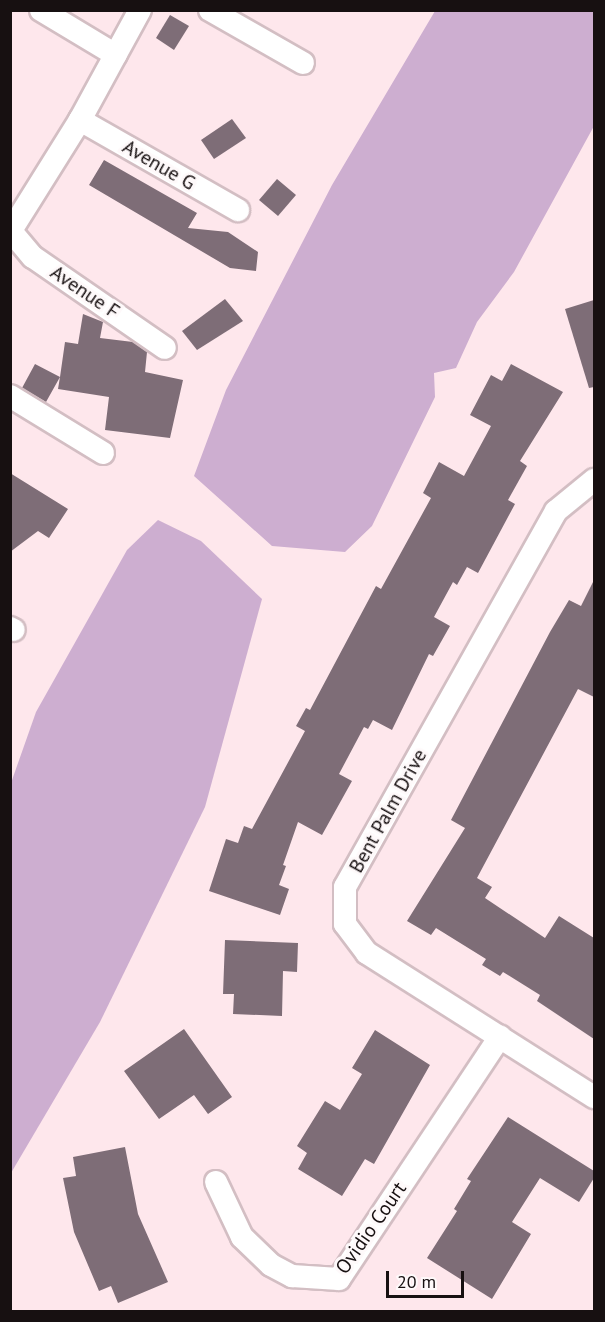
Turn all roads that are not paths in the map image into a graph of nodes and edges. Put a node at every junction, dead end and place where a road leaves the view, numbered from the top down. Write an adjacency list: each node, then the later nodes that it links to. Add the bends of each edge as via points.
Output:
1 (41, 10): 4 (street)
2 (140, 10): 4 (street)
3 (210, 10): 5 (street)
4 (116, 55): 6 (street)
5 (303, 63)
6 (80, 120): 7 (street, Avenue G); 8 (street)
7 (237, 210)
8 (11, 231): 9 (street, Avenue F, via 33,257)
9 (165, 348)
10 (10, 396): 11 (street)
11 (103, 453)
12 (594, 480): 13 (street, Bent Palm Drive, via 556,511 345,887 345,924 368,953)
13 (500, 1037): 14 (street, Bent Palm Drive); 15 (street, Ovidio Court, via 339,1280 292,1276 271,1265 242,1237)
14 (594, 1097)
15 (216, 1182)

